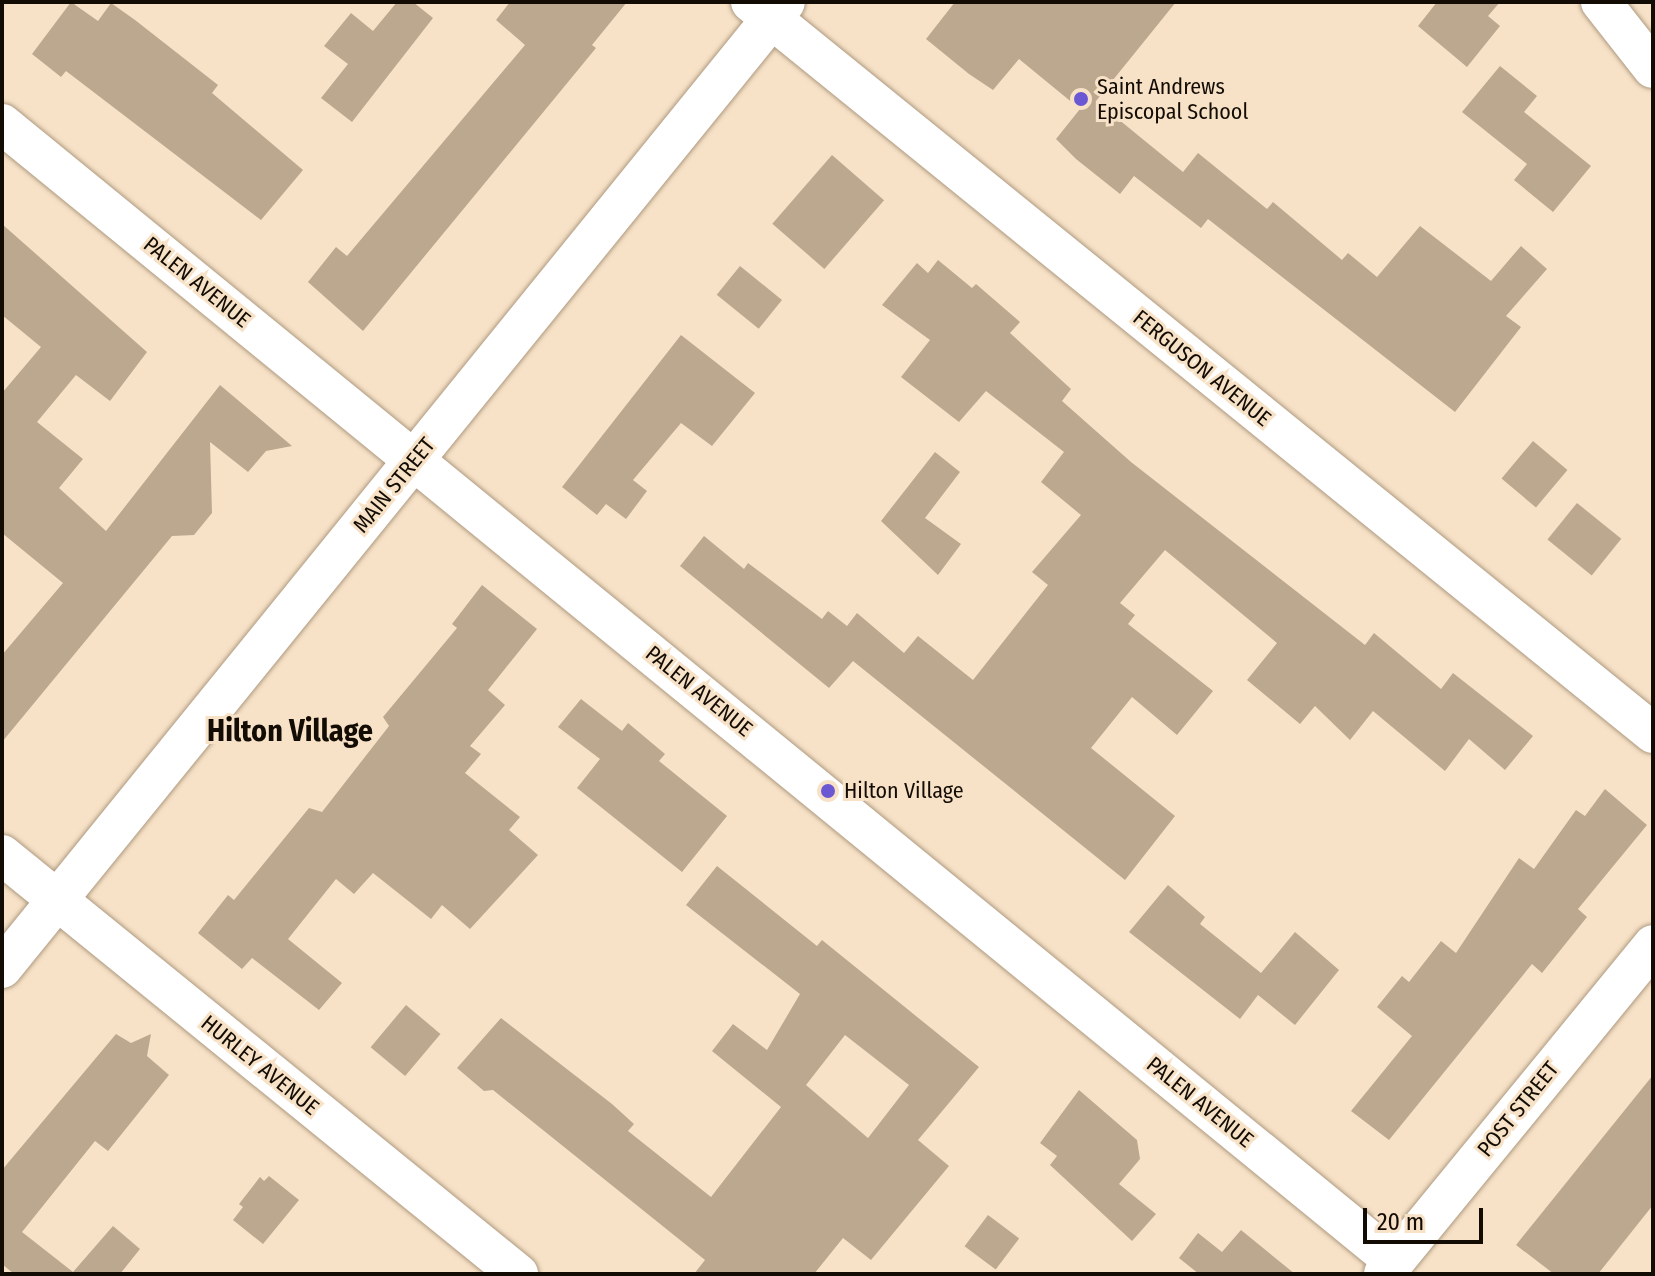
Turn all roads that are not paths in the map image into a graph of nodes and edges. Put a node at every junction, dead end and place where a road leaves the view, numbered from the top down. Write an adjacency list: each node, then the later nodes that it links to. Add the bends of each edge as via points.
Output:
1 (1601, 2): 3 (street)
2 (770, 8): 5 (street, MAIN STREET); 6 (street, FERGUSON AVENUE)
3 (1653, 68)
4 (2, 124): 5 (street, PALEN AVENUE)
5 (416, 459): 8 (street, MAIN STREET); 11 (street, PALEN AVENUE)
6 (1653, 733)
7 (2, 855): 8 (street, HURLEY AVENUE)
8 (57, 900): 10 (street, MAIN STREET); 12 (street, HURLEY AVENUE)
9 (1653, 945): 11 (street, POST STREET)
10 (2, 968)
11 (1389, 1267)
12 (518, 1274)

